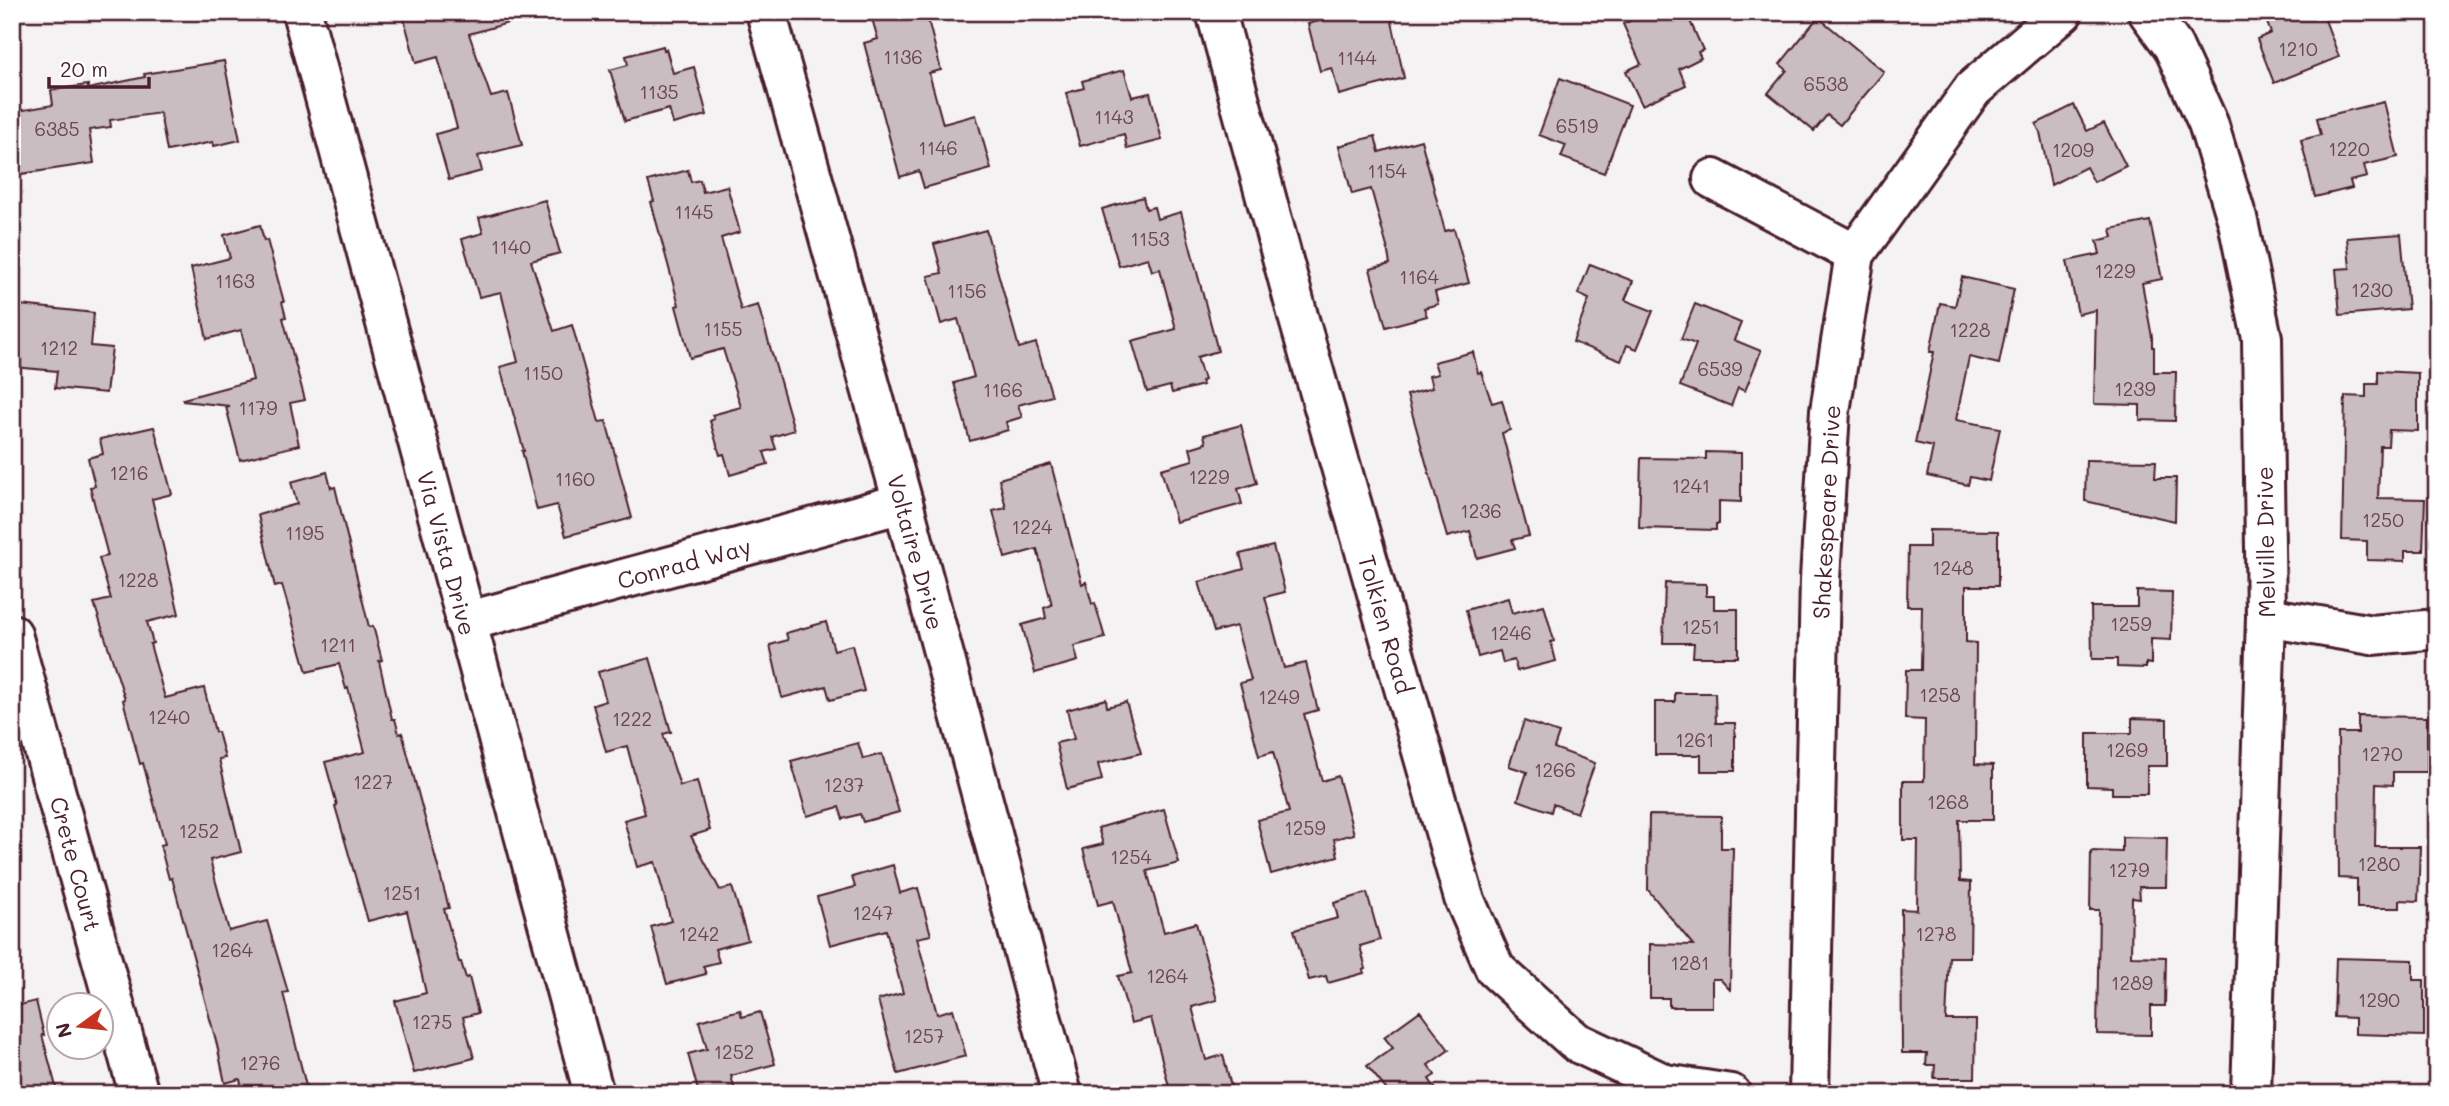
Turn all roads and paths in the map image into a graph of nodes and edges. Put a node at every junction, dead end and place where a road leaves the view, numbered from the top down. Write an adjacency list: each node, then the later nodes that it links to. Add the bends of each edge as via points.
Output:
1 (302, 12): 10 (street, Via Vista Drive)
2 (766, 12): 8 (street, Voltaire Drive)
3 (1216, 12): 16 (street, Tolkien Road, via 1301,330 1464,898 1495,969 1576,1042 1665,1084)
4 (2063, 12): 7 (street, Shakespeare Drive, via 1973,89)
5 (2148, 12): 9 (street, Melville Drive, via 2173,46 2208,123 2238,222 2262,338)
6 (1713, 180): 7 (street)
7 (1855, 254): 17 (street, Shakespeare Drive, via 1830,411 1820,579)
8 (903, 503): 10 (street, Conrad Way); 15 (street, Voltaire Drive)
9 (2266, 617): 11 (street, via 2371,635); 18 (street, Melville Drive)
10 (466, 622): 13 (street, Via Vista Drive)
11 (2437, 629)
12 (12, 634): 14 (street, Crete Court)
13 (586, 1092)
14 (139, 1094)
15 (1062, 1094)
16 (1731, 1094)
17 (1810, 1094)
18 (2251, 1094)

